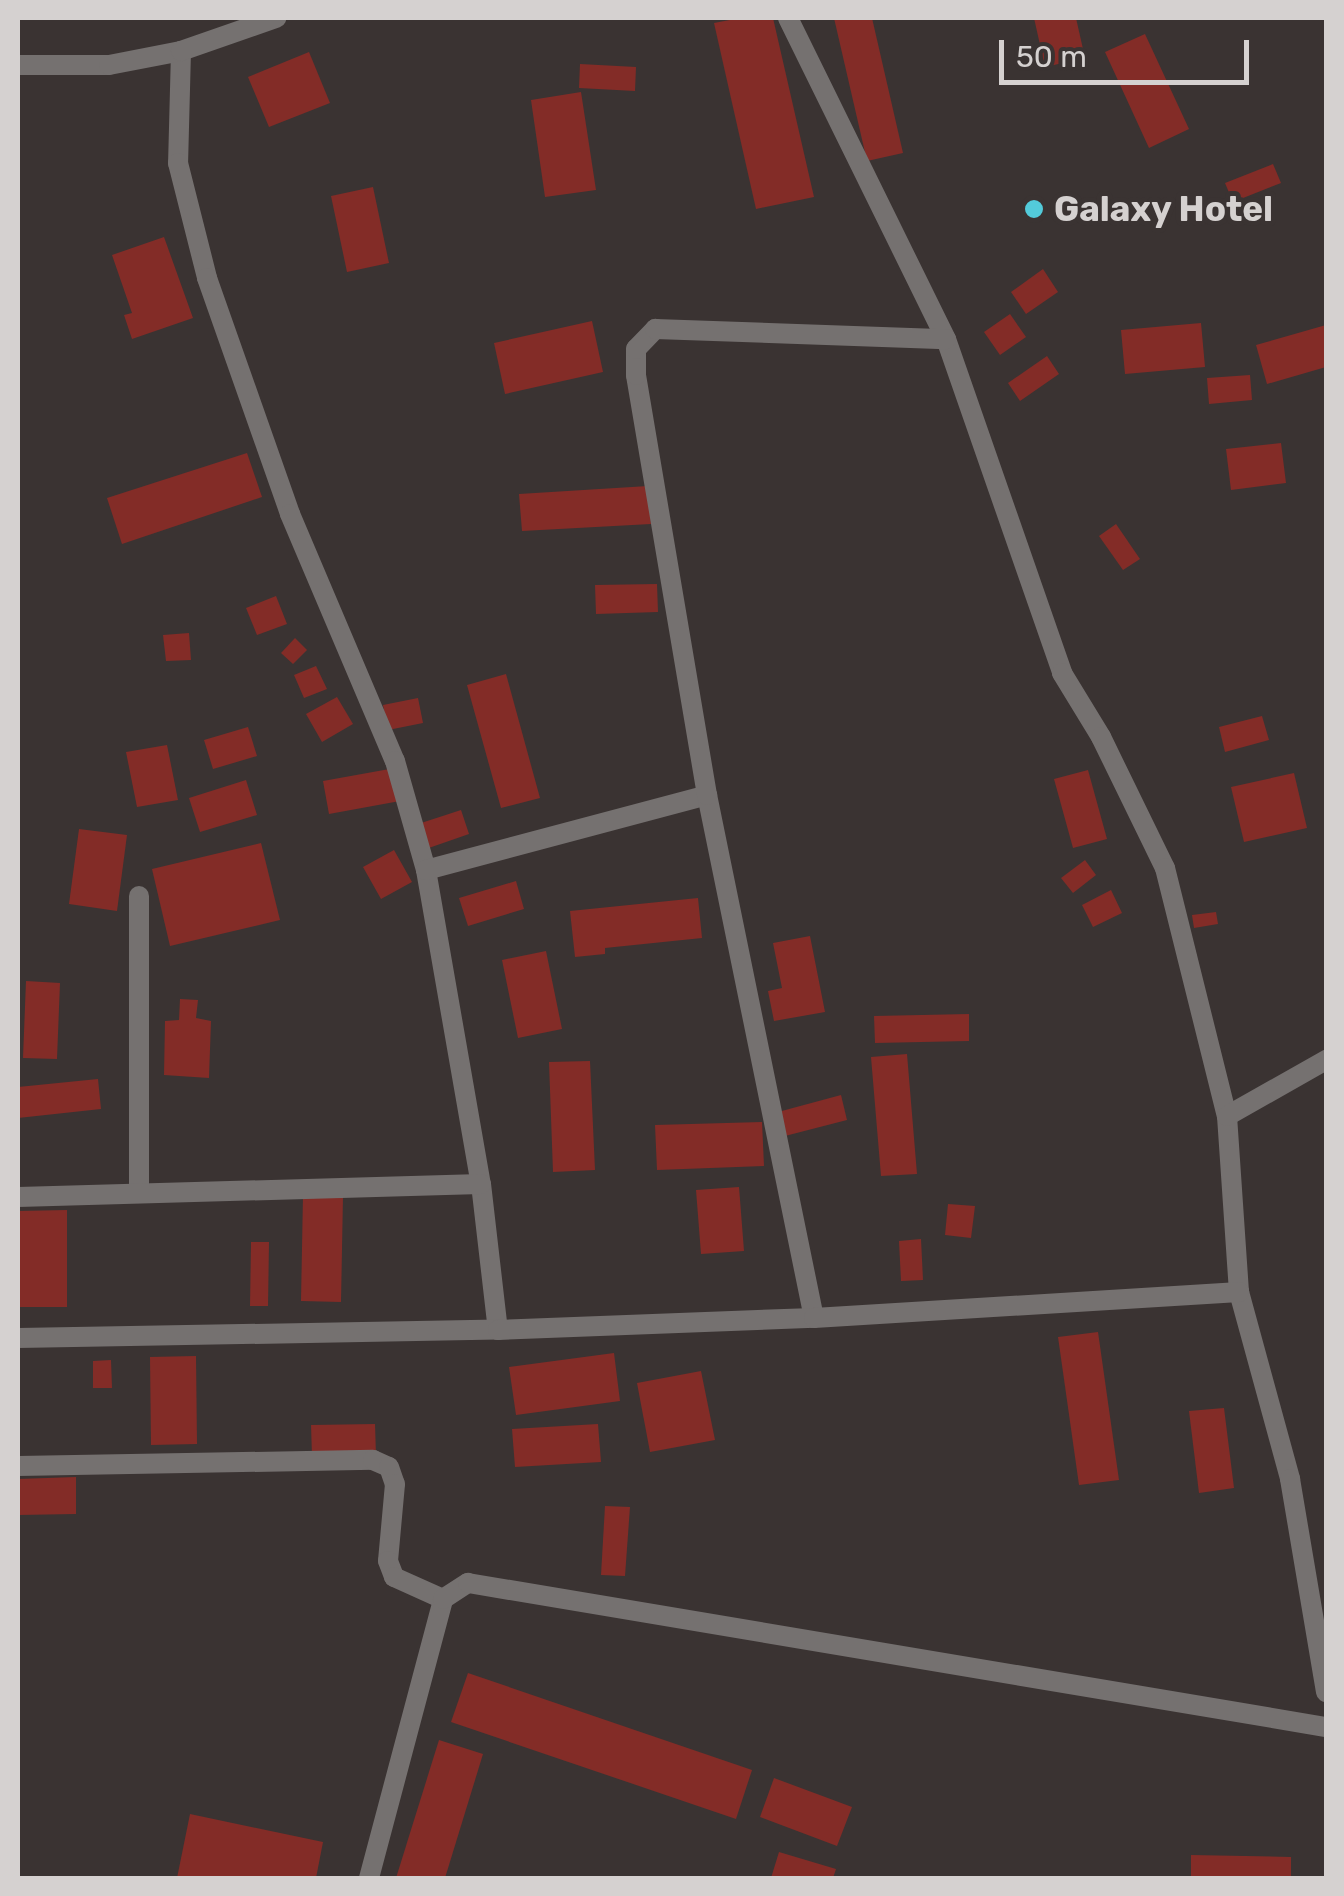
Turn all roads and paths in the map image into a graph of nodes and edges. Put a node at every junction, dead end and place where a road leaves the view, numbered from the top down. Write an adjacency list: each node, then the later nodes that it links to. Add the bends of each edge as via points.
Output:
1 (276, 18): 3 (street)
2 (788, 18): 5 (street)
3 (181, 51): 4 (street, via 109,64); 7 (street, via 178,163 207,278 290,514 395,761)
4 (18, 65)
5 (946, 338): 6 (street, via 655,329 636,349); 10 (street, via 1062,673 1165,868)
6 (707, 795): 7 (street); 15 (street)
7 (426, 870): 11 (street)
8 (139, 896): 12 (street)
9 (1326, 1060): 10 (street)
10 (1227, 1116): 14 (street)
11 (481, 1184): 12 (street); 16 (street)
12 (140, 1194): 13 (street)
13 (18, 1197)
14 (1240, 1292): 15 (street); 20 (street, via 1290,1479)
15 (814, 1318): 16 (street)
16 (498, 1330): 17 (street)
17 (18, 1338)
18 (18, 1466): 19 (street, via 374,1460 389,1468 395,1484 388,1561 394,1577)
19 (443, 1599): 21 (street, via 468,1584); 22 (street)
20 (1326, 1692)
21 (1326, 1727)
22 (369, 1878)

